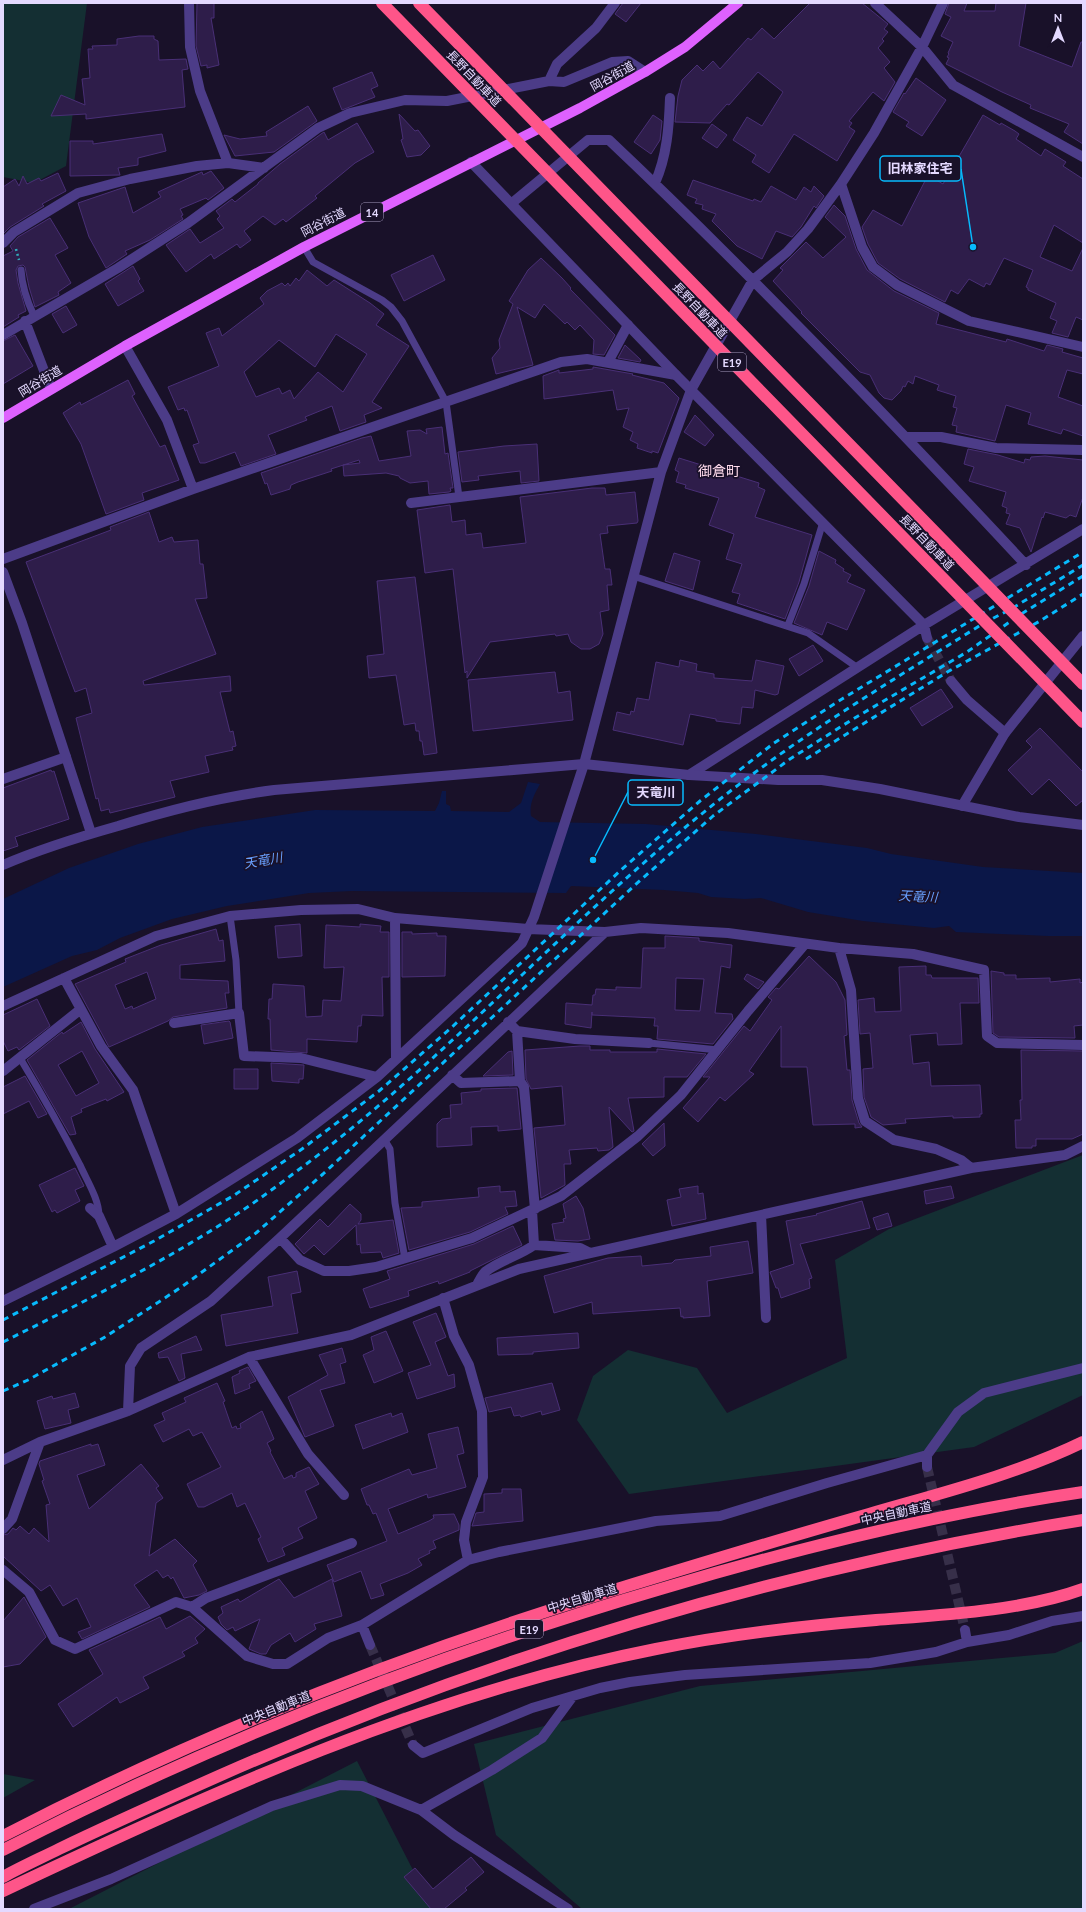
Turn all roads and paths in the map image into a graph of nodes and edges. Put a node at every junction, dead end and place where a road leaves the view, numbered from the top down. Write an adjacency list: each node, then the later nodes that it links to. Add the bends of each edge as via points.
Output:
1 (189, 3): 14 (street, via 190,47 200,91)
2 (382, 3): 53 (highway, 長野自動車道 / E19, bridge)
3 (419, 3): 52 (highway, 長野自動車道 / E19, bridge)
4 (615, 3): 10 (street, via 596,28 557,64)
5 (738, 3): 9 (main road, 岡谷街道 / 14, via 685,47)
6 (875, 3): 8 (street)
7 (944, 3): 8 (street)
8 (922, 47): 12 (street, via 953,85); 17 (street, via 874,133)
9 (645, 72): 10 (street, via 628,61 612,62 564,82); 13 (main road, 岡谷街道 / 14, via 580,108)
10 (549, 81): 15 (street, via 447,101 405,100 350,113 318,128)
11 (670, 98): 16 (street, via 668,133 661,169)
12 (1082, 155)
13 (471, 162): 18 (street); 20 (main road, 岡谷街道 / 14)
14 (228, 163): 15 (street); 19 (street, via 197,166 130,179 78,193)
15 (264, 168): 23 (street, via 188,223 118,268)
16 (655, 184): 18 (street, via 609,140 588,140); 22 (street)
17 (841, 184): 22 (street, via 808,229 787,252); 27 (street, via 865,254 873,267 897,285 969,321)
18 (512, 203): 24 (street)
19 (6, 240): 21 (path, via 16,248)
20 (304, 247): 26 (main road, 岡谷街道 / 14); 32 (lane, via 313,262 391,307 402,321)
21 (21, 270): 23 (lane)
22 (753, 280): 31 (street); 34 (street)
23 (30, 319): 25 (street); 30 (street)
24 (628, 325): 28 (street); 29 (street)
25 (3, 335)
26 (125, 346): 30 (main road, 岡谷街道 / 14); 37 (street, via 167,420)
27 (1083, 347)
28 (608, 362): 29 (street); 32 (street, via 587,359 561,362)
29 (676, 375): 31 (street)
30 (51, 389): 33 (main road, 岡谷街道 / 14)
31 (691, 390): 36 (street); 40 (street)
32 (446, 402): 37 (street); 38 (lane)
33 (3, 418)
34 (907, 437): 35 (street, via 941,437 996,448); 43 (street)
35 (1083, 450)
36 (661, 472): 38 (street); 45 (street)
37 (193, 489): 42 (street)
38 (459, 497): 39 (street)
39 (411, 503)
40 (823, 522): 46 (lane); 47 (street)
41 (1083, 529): 43 (street)
42 (3, 559)
43 (1026, 565): 47 (street)
44 (3, 572): 55 (street)
45 (633, 576): 46 (lane, via 767,621); 56 (street)
46 (788, 625): 50 (lane, via 808,633)
47 (924, 625): 49 (street); 50 (street)
48 (1083, 636): 54 (street)
49 (927, 638)
50 (858, 668): 57 (street)
51 (951, 681): 54 (street, via 967,700)
52 (1083, 684)
53 (1083, 722)
54 (1005, 733): 59 (street)
55 (66, 757): 58 (street); 61 (street)
56 (584, 764): 57 (street); 61 (street, via 236,795 172,809); 65 (street, via 534,918)
57 (689, 775): 59 (street, via 822,780)
58 (3, 779)
59 (962, 806): 60 (street, via 1019,817)
60 (1083, 825)
61 (91, 833): 62 (street)
62 (3, 865)
63 (230, 916): 64 (street, via 301,910 358,909); 69 (street, via 156,936); 72 (lane)
64 (395, 918): 65 (street); 80 (street)
65 (528, 929): 66 (street); 80 (street, via 522,943)
66 (604, 932): 67 (street, via 641,928 728,933); 73 (street)
67 (805, 944): 68 (street); 78 (street)
68 (839, 948): 77 (street, via 913,954 984,970 987,1036 997,1043); 87 (street, via 851,990 858,1098 865,1121 894,1140 936,1149 961,1160)
69 (64, 978): 70 (street); 71 (street)
70 (3, 1006)
71 (81, 1009): 79 (street); 90 (street, via 100,1046 133,1090)
72 (239, 1013): 74 (street); 83 (street, via 244,1056 301,1058)
73 (508, 1022): 75 (street); 82 (street)
74 (174, 1023)
75 (517, 1031): 76 (street, via 575,1039); 84 (street)
76 (649, 1043): 78 (lane)
77 (1083, 1045)
78 (718, 1050): 89 (street, via 681,1095 638,1136 560,1196)
79 (20, 1058): 81 (street); 92 (lane, via 53,1112 85,1175 99,1208)
80 (396, 1060): 83 (street)
81 (3, 1071)
82 (452, 1075): 84 (street, via 461,1083); 85 (street)
83 (377, 1077): 90 (street, via 298,1138)
84 (520, 1081): 89 (street, via 524,1087)
85 (384, 1139): 93 (street); 97 (lane, via 390,1150 395,1203)
86 (1083, 1146): 87 (street, via 1065,1155)
87 (971, 1168): 91 (street)
88 (90, 1208): 92 (street)
89 (533, 1210): 94 (street); 97 (street, via 472,1238)
90 (176, 1214): 95 (street)
91 (761, 1215): 96 (street); 101 (street)
92 (99, 1216): 95 (street)
93 (280, 1238): 97 (street, via 300,1260 324,1271 349,1272); 104 (street, via 211,1301 141,1348 130,1366)
94 (534, 1245): 96 (street, via 580,1248); 98 (street, via 484,1273)
95 (113, 1247): 100 (street)
96 (590, 1253): 98 (street, via 519,1269)
97 (405, 1259)
98 (477, 1285): 99 (street)
99 (443, 1298): 102 (street, via 351,1335); 115 (street, via 454,1336 469,1365 482,1411 483,1477 466,1522 464,1540)
100 (3, 1301)
101 (766, 1318)
102 (249, 1357): 104 (street); 111 (street, via 308,1454)
103 (1083, 1368): 107 (street, via 984,1393 958,1412)
104 (128, 1412): 105 (street)
105 (40, 1442): 108 (street); 113 (street, via 12,1519)
106 (1083, 1442): 127 (highway, via 1063,1452 966,1486 611,1591 433,1650 248,1722 164,1758)
107 (927, 1455): 109 (street); 115 (street, via 720,1516 656,1521)
108 (3, 1460)
109 (927, 1467)
110 (1083, 1492): 128 (highway, 中央自動車道 / E19, via 952,1515 855,1536 698,1578 524,1631 359,1690 267,1727 168,1769)
111 (344, 1495)
112 (1083, 1520): 129 (highway, E19, via 894,1556 785,1581 702,1603 532,1655 365,1715 275,1751 94,1832)
113 (3, 1529)
114 (352, 1543): 118 (street, via 206,1598)
115 (468, 1560): 120 (street)
116 (3, 1570): 118 (street, via 29,1592 55,1640 75,1649 176,1602)
117 (1083, 1589): 130 (highway, via 1027,1603 978,1610 779,1629 705,1639 540,1676 387,1725 291,1762 191,1803)
118 (192, 1607): 120 (street, via 247,1656 273,1664 287,1664 328,1638)
119 (1083, 1616): 122 (street, via 1052,1621 1009,1635)
120 (362, 1625): 123 (street)
121 (965, 1630): 122 (street)
122 (967, 1642): 124 (street, via 936,1652 870,1663 685,1675 630,1682)
123 (370, 1645)
124 (573, 1696): 125 (street, via 532,1708 423,1753); 126 (street, via 542,1738)
125 (413, 1745)
126 (421, 1810): 131 (street, via 362,1786 340,1786 272,1806 111,1879); 132 (street, via 454,1835)
127 (3, 1836)
128 (3, 1850)
129 (3, 1877)
130 (3, 1891)
131 (34, 1909)
132 (568, 1909)

